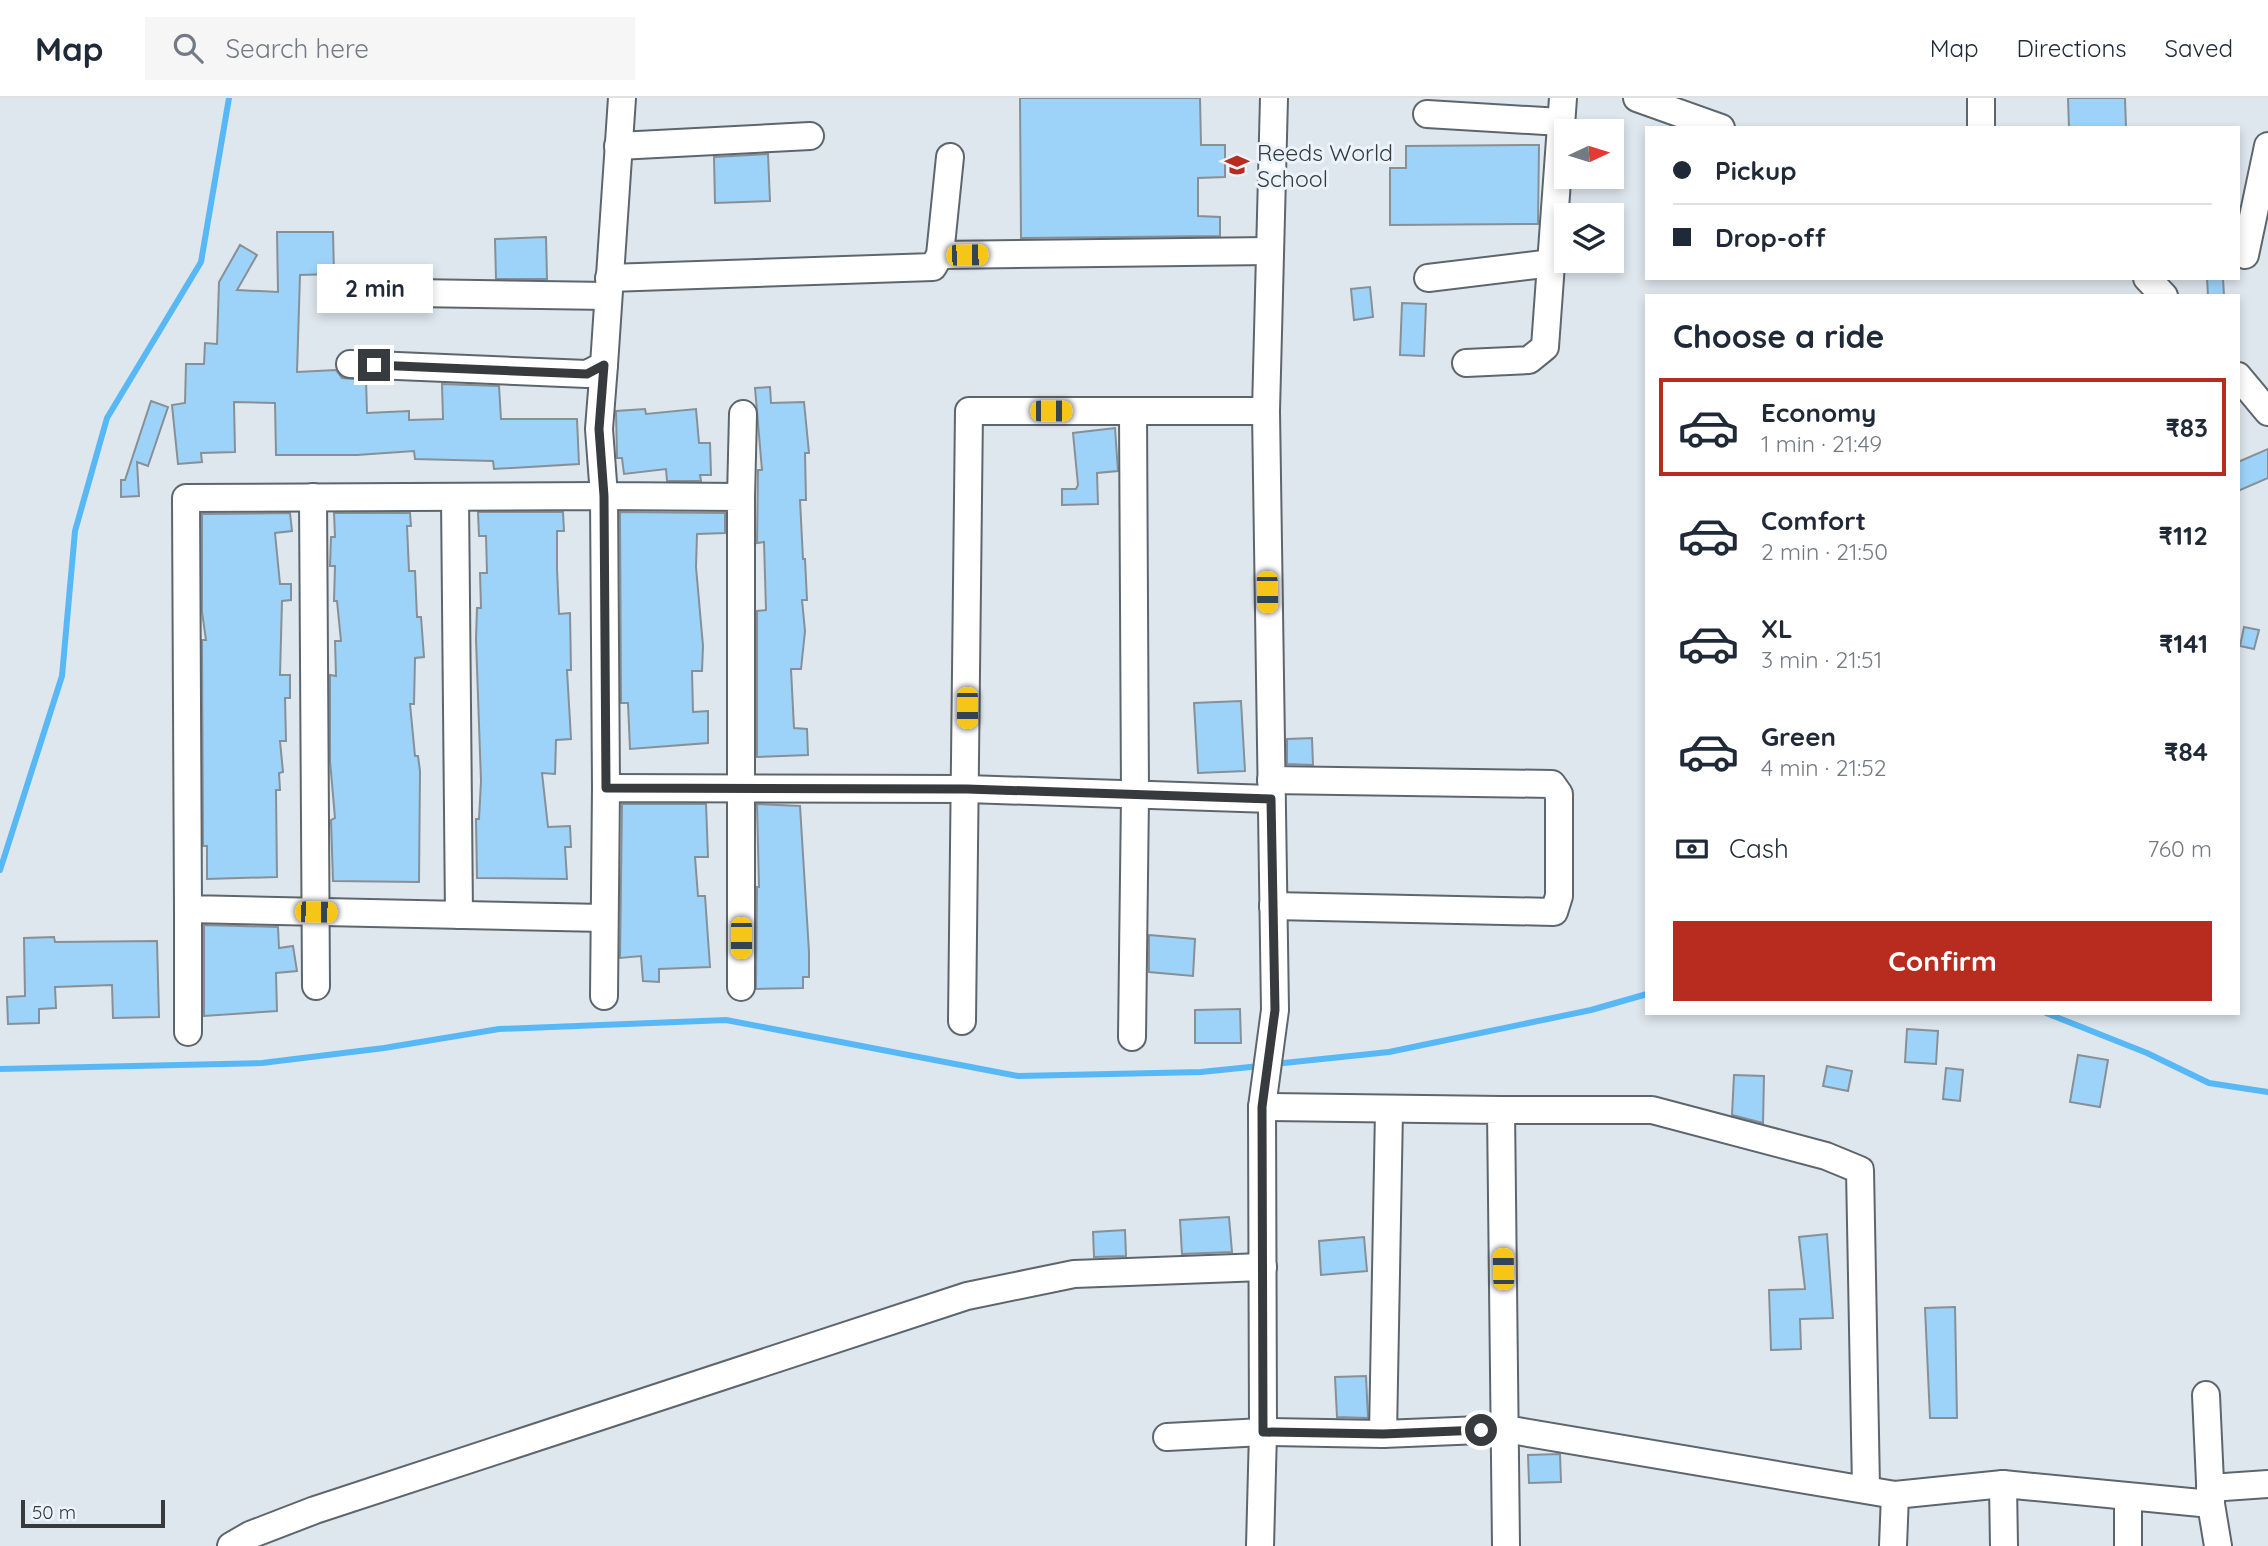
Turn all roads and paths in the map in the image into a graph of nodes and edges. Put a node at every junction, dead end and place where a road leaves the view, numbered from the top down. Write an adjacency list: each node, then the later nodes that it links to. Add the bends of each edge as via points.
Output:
1 (622, 98): 10 (street)
2 (1274, 98): 13 (street)
3 (1982, 98): 8 (street)
4 (1646, 99): 7 (street)
5 (1562, 110): 6 (street); 16 (street)
6 (1427, 114)
7 (1716, 126)
8 (1981, 126)
9 (810, 136): 10 (street)
10 (618, 146): 19 (street)
11 (2268, 146): 15 (street)
12 (950, 157): 14 (street)
13 (1270, 251): 14 (street); 27 (street)
14 (940, 255): 19 (street, via 933,267)
15 (2250, 255)
16 (1552, 263): 17 (street); 22 (street, via 1545,347 1540,354 1529,360)
17 (1428, 278)
18 (2150, 280): 21 (street)
19 (609, 287): 20 (street); 24 (street)
20 (349, 292)
21 (2162, 294)
22 (1466, 363)
23 (350, 364): 24 (street, via 587,374)
24 (604, 365): 30 (street, via 599,429)
25 (2240, 378): 28 (street)
26 (1133, 411): 27 (street); 35 (street, via 969,411); 38 (street)
27 (1266, 411): 36 (street)
28 (2268, 412)
29 (743, 414): 31 (street)
30 (604, 496): 31 (street); 33 (street); 34 (street)
31 (741, 496): 37 (street)
32 (313, 497): 33 (street); 40 (street, via 186,498); 41 (street)
33 (455, 497): 42 (street)
34 (606, 788): 37 (street); 43 (street)
35 (967, 789): 37 (street); 38 (street); 47 (street)
36 (1271, 789): 38 (street); 39 (street); 39 (street, via 1552,784 1559,794 1559,896 1554,912)
37 (741, 790): 45 (street)
38 (1135, 796): 49 (street)
39 (1273, 906): 50 (street, via 1275,1010)
40 (188, 909): 41 (street); 48 (street)
41 (316, 912): 42 (street); 44 (street)
42 (459, 915): 43 (street)
43 (604, 918): 46 (street)
44 (316, 986)
45 (741, 987)
46 (604, 996)
47 (962, 1021)
48 (188, 1032)
49 (1132, 1037)
50 (1262, 1107): 51 (street); 53 (street)
51 (1389, 1110): 52 (street); 57 (street)
52 (1501, 1110): 55 (street); 61 (street, via 1652,1110 1826,1156 1860,1170)
53 (1263, 1267): 56 (street); 65 (street, via 1074,1274 967,1296 315,1510)
54 (2206, 1395): 63 (street)
55 (1505, 1429): 57 (street); 61 (street); 67 (street)
56 (1263, 1432): 57 (street); 58 (street); 66 (street)
57 (1383, 1434)
58 (1167, 1437)
59 (2003, 1484): 62 (street); 64 (street); 69 (street)
60 (2268, 1484): 63 (street)
61 (1866, 1487): 62 (street)
62 (1895, 1495): 68 (street)
63 (2211, 1496): 64 (street); 71 (street)
64 (2128, 1497): 70 (street)
65 (231, 1546)
66 (1260, 1546)
67 (1506, 1546)
68 (1893, 1546)
69 (2004, 1546)
70 (2128, 1546)
71 (2218, 1546)

